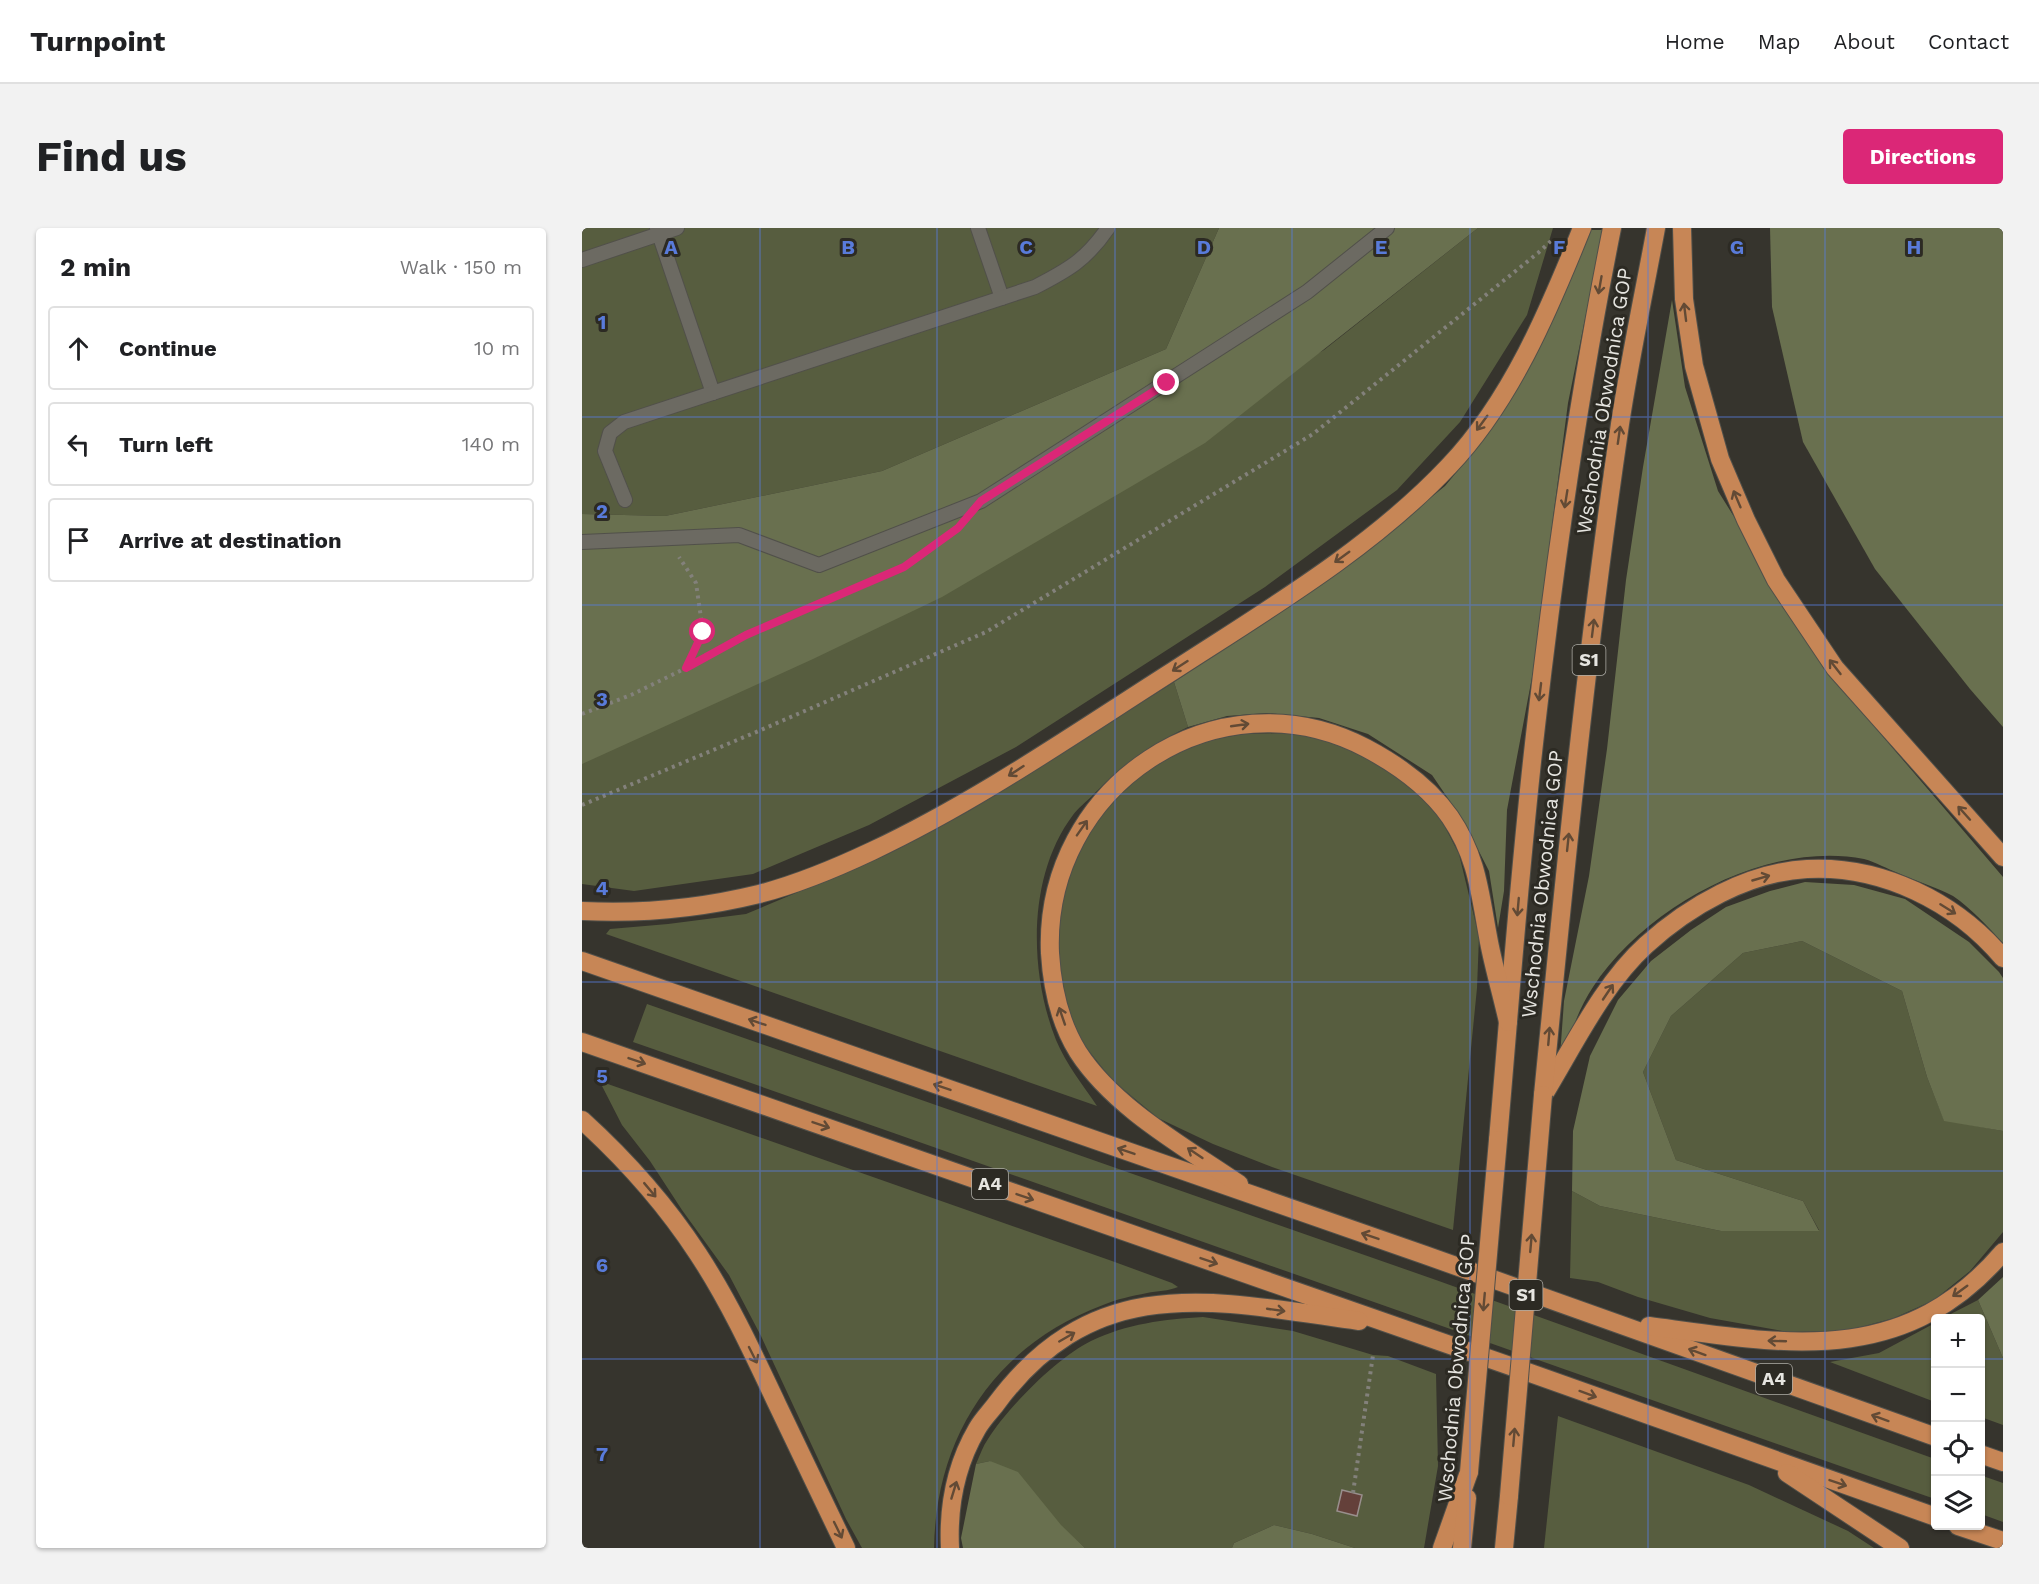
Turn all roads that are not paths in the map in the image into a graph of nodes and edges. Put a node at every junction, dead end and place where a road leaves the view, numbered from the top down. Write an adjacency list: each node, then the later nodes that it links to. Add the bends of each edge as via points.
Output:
1 (677, 228): 9 (lane)
2 (978, 228): 11 (lane)
3 (1108, 228): 11 (lane, via 1071,268 1035,287)
4 (1387, 228): 14 (lane, via 1307,292 981,501 819,566 739,536)
5 (1582, 228): 16 (highway, one-way to 16, via 1531,344 1499,399 1450,465 1377,530 1285,598 944,815 850,861 760,894 711,904 627,912)
6 (1612, 228): 19 (highway, Wschodnia Obwodnica GOP / S1, one-way to 19, via 1550,608)
7 (1656, 228): 21 (highway, Wschodnia Obwodnica GOP / S1, one-way to 7, via 1596,599 1621,422)
8 (1682, 228): 15 (highway, one-way to 8, via 1835,668 1776,579 1720,459 1694,366 1684,299)
9 (658, 231): 10 (lane); 12 (lane)
10 (582, 260)
11 (1002, 298): 12 (lane)
12 (713, 393): 13 (lane, via 624,422 610,433 605,450)
13 (625, 500)
14 (582, 542)
15 (2003, 857)
16 (582, 911)
17 (2003, 958): 21 (highway, one-way to 17, via 1608,990 1645,945 1719,894 1779,873 1838,870 1905,886 1960,916)
18 (582, 961): 23 (highway, A4, one-way to 18)
19 (1508, 1022): 23 (highway, one-way to 19, via 1146,1120 1102,1082 1078,1051 1056,998 1050,940 1053,907 1067,860 1092,815 1151,757 1200,733 1237,725 1277,723 1328,731 1381,756 1406,773 1449,816 1472,859); 31 (highway, Wschodnia Obwodnica GOP / S1, one-way to 31, bridge)
20 (582, 1042): 26 (highway, A4, one-way to 26)
21 (1544, 1095): 39 (highway, Wschodnia Obwodnica GOP / S1, one-way to 21, bridge)
22 (582, 1120): 35 (highway, one-way to 35, via 640,1178 698,1255 762,1371)
23 (1260, 1198): 25 (highway, A4, one-way to 23)
24 (2003, 1252): 25 (highway, one-way to 25, via 1965,1288 1931,1312 1896,1329 1851,1340 1748,1340)
25 (1612, 1321): 27 (highway, A4, one-way to 25)
26 (1397, 1327): 28 (highway, A4, one-way to 28); 36 (highway, one-way to 26, via 951,1501 977,1429 1026,1368 1058,1342 1092,1322 1153,1304 1229,1303)
27 (1931, 1436)
28 (1763, 1456): 32 (highway, A4, one-way to 32); 40 (highway)
29 (1985, 1456): 30 (highway)
30 (2003, 1462)
31 (1469, 1472): 37 (highway); 38 (highway, Wschodnia Obwodnica GOP / S1)
32 (1931, 1516)
33 (1970, 1530): 34 (highway)
34 (2003, 1541)
35 (846, 1548)
36 (950, 1548)
37 (1442, 1548)
38 (1462, 1548)
39 (1504, 1548)
40 (1900, 1548)

